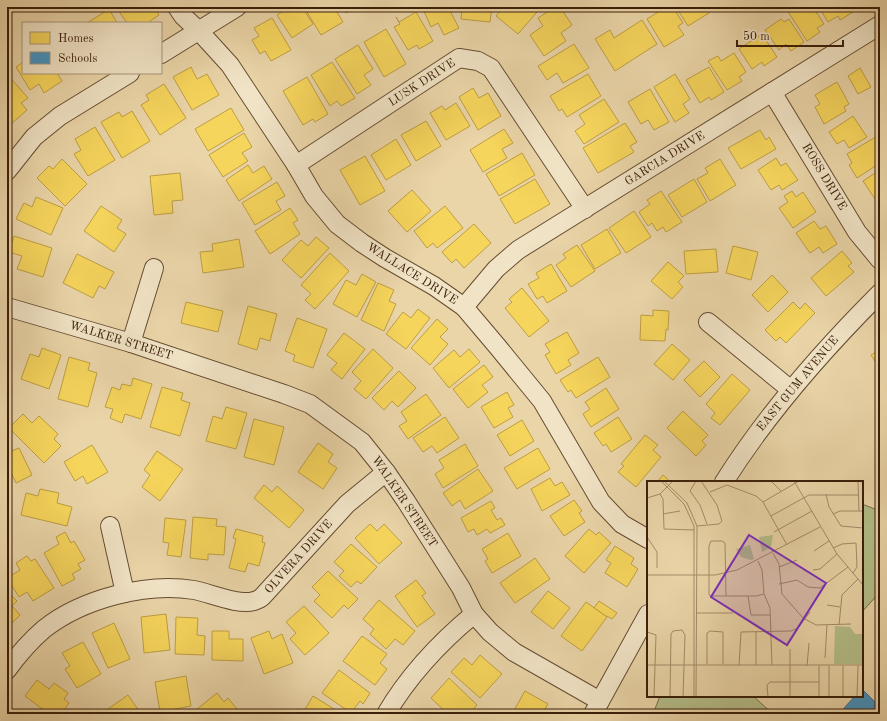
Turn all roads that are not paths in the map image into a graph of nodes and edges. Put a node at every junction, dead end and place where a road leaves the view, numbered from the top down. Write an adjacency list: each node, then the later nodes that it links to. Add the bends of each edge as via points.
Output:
1 (177, 7): 4 (street, WALLACE DRIVE, via 182,16)
2 (237, 7): 4 (street)
3 (880, 26): 7 (street, GARCIA DRIVE)
4 (199, 31): 5 (street); 8 (street, WALLACE DRIVE, via 230,65)
5 (162, 53)
6 (128, 74): 9 (street, via 60,116 34,137)
7 (772, 92): 10 (street, GARCIA DRIVE); 11 (street, ROSS DRIVE, via 857,232)
8 (296, 165): 10 (street, LUSK DRIVE, via 459,58 491,68); 14 (street, WALLACE DRIVE, via 314,196 337,224 373,250)
9 (7, 171)
10 (585, 209): 14 (street, GARCIA DRIVE, via 518,250 496,269)
11 (880, 260)
12 (154, 268): 17 (street)
13 (880, 293): 18 (street, EAST GUM AVENUE)
14 (464, 307): 22 (street, WALLACE DRIVE, via 542,401 601,502 622,524)
15 (7, 308): 17 (street, WALKER STREET)
16 (708, 322): 18 (street)
17 (131, 343): 19 (street, WALKER STREET, via 310,404 362,442)
18 (791, 390): 20 (street, EAST GUM AVENUE, via 753,438)
19 (386, 472): 23 (street, OLVERA DRIVE, via 347,504 283,576 262,597 253,602 194,590 161,588); 24 (street, WALKER STREET)
20 (725, 481)
21 (110, 526): 23 (street)
22 (647, 538)
23 (125, 593): 26 (street, OLVERA DRIVE, via 71,611 25,647)
24 (474, 614): 27 (street, WALKER STREET, via 490,632 514,652); 28 (street, via 422,662)
25 (647, 616): 27 (street)
26 (7, 670)
27 (597, 707)
28 (386, 714)

